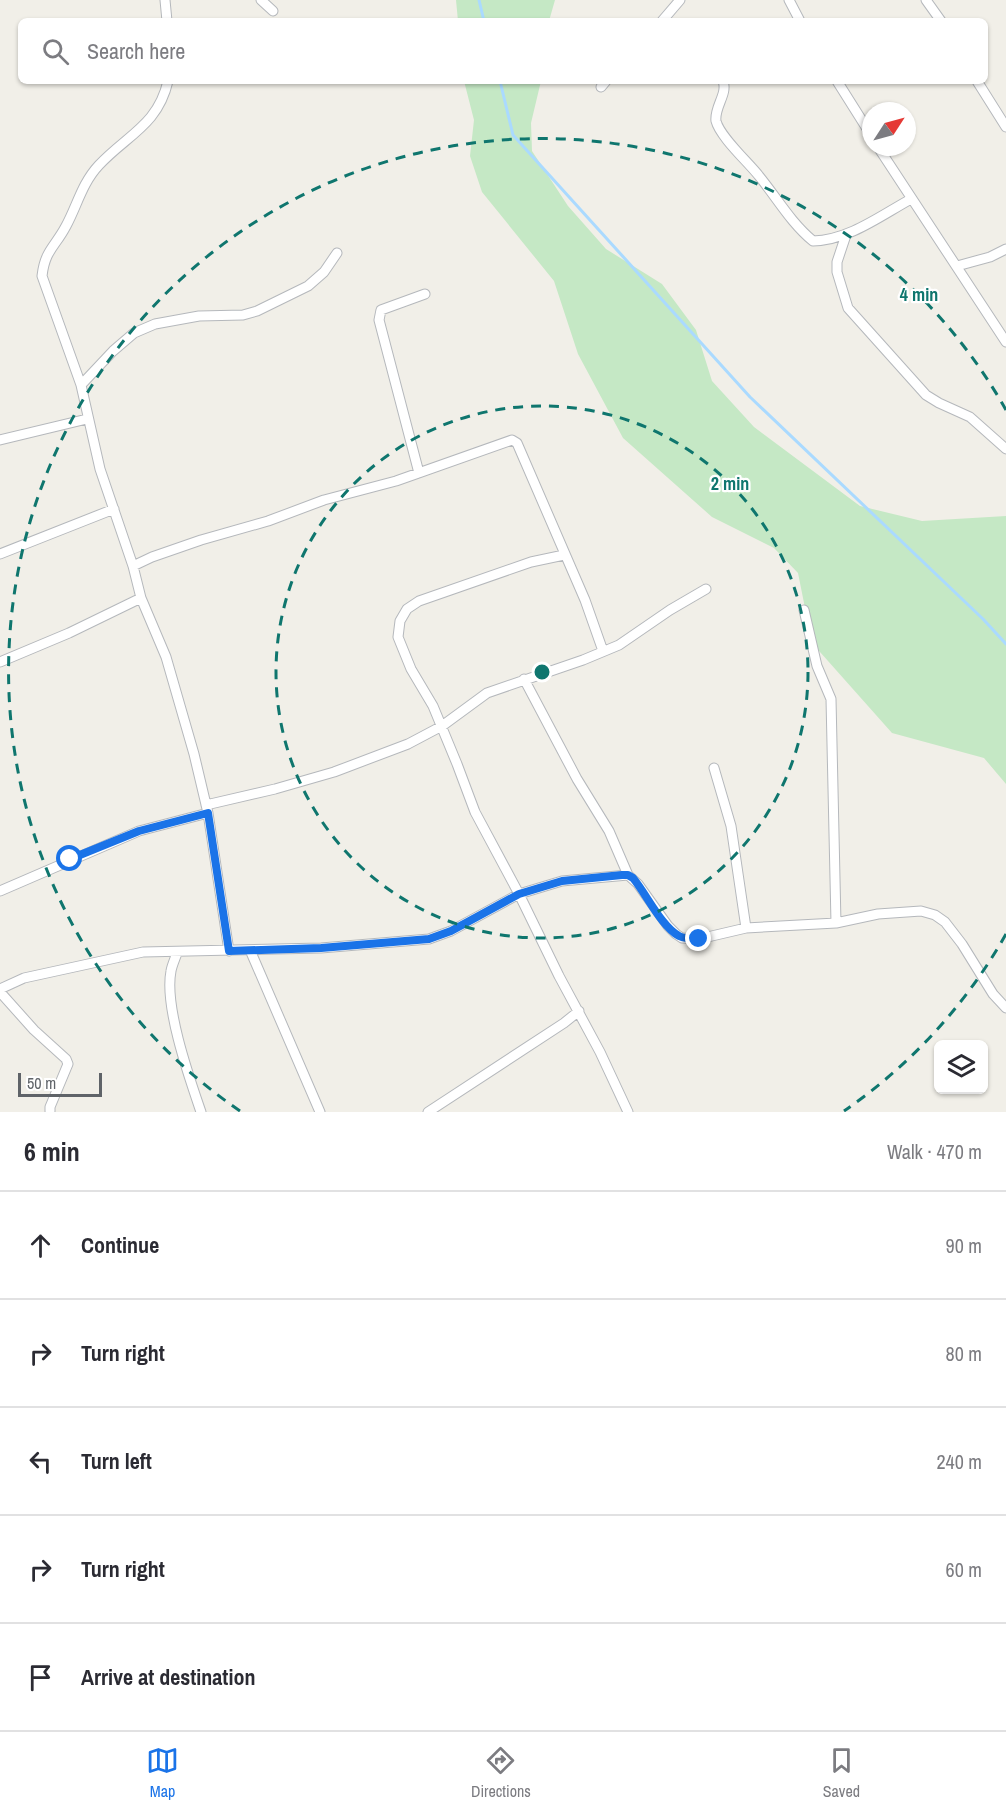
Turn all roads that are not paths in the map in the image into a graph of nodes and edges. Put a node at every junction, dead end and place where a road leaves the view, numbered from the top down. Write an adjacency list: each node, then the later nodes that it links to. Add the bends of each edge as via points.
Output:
1 (261, 0): 6 (street)
2 (680, 0): 8 (street)
3 (789, 0): 9 (street)
4 (926, 0): 10 (street)
5 (164, 2): 7 (street)
6 (273, 11)
7 (167, 18)
8 (665, 18)
9 (798, 18)
10 (939, 18)
11 (167, 84): 25 (street, via 145,125 98,165 86,182 65,228 44,261 42,276)
12 (724, 84): 19 (street, via 716,120 739,155 813,241)
13 (839, 84): 15 (street)
14 (979, 84): 16 (street)
15 (862, 121)
16 (1006, 127)
17 (884, 156): 18 (street)
18 (910, 199): 19 (street); 22 (street)
19 (846, 235): 28 (street, via 837,272 848,308 926,395 970,417)
20 (1006, 249): 22 (street)
21 (337, 252): 25 (street, via 324,272 308,286 257,311 199,316 155,324 134,333)
22 (957, 266): 24 (street)
23 (425, 294): 29 (street, via 381,310 379,320)
24 (1006, 342)
25 (81, 385): 26 (street)
26 (87, 419): 27 (street); 30 (street)
27 (0, 440)
28 (1006, 449)
29 (419, 473): 32 (street, via 514,441); 33 (street, via 324,500)
30 (114, 509): 31 (street); 33 (street)
31 (0, 554)
32 (564, 555): 37 (street); 40 (street, via 430,596 407,609 398,637)
33 (133, 566): 35 (street)
34 (706, 589): 37 (street, via 619,645)
35 (141, 598): 38 (street); 42 (street, via 166,657)
36 (804, 610): 46 (street, via 817,666 831,699)
37 (603, 651): 39 (street)
38 (0, 662)
39 (524, 679): 40 (street, via 488,693); 43 (street, via 609,831)
40 (441, 726): 42 (street, via 408,744 334,772); 45 (street, via 475,812)
41 (714, 768): 47 (street, via 731,826)
42 (207, 809): 44 (street, via 139,831); 49 (street)
43 (628, 875): 45 (street, via 562,881); 47 (street, via 682,938 699,939)
44 (0, 891)
45 (519, 894): 48 (street, via 429,939); 53 (street)
46 (836, 923): 47 (street); 52 (street, via 878,914 921,911 935,915 945,921)
47 (746, 928)
48 (250, 950): 49 (street); 56 (street)
49 (229, 951): 50 (street)
50 (177, 953): 51 (street, via 143,952 24,978); 55 (street, via 171,971 171,998 186,1068)
51 (0, 990): 54 (street, via 34,1030 66,1059 68,1064)
52 (1006, 1008)
53 (579, 1011): 57 (street); 58 (street)
54 (50, 1111)
55 (201, 1112)
56 (320, 1112)
57 (428, 1112)
58 (627, 1112)

